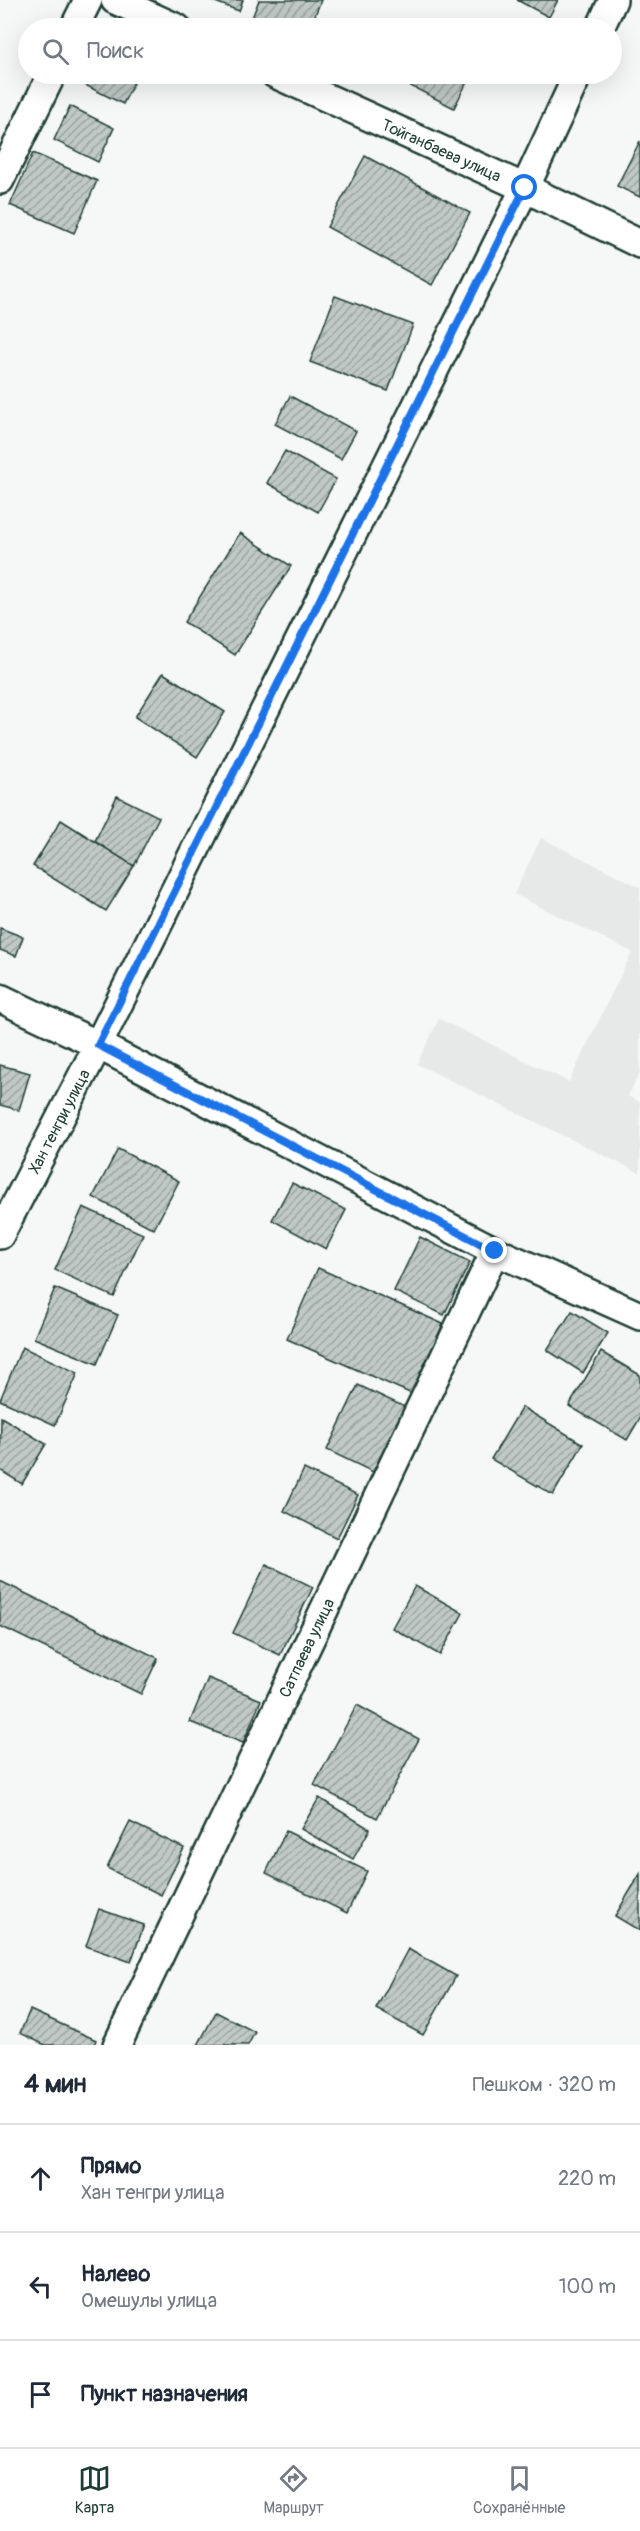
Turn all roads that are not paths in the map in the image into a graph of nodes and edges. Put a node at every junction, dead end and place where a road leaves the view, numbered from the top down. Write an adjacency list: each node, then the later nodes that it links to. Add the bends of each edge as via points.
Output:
1 (88, 0): 4 (street)
2 (115, 0): 5 (street)
3 (613, 0): 6 (street)
4 (79, 18)
5 (155, 18)
6 (605, 18)
7 (47, 84): 10 (street)
8 (297, 84): 11 (street, Тойганбаева улица)
9 (573, 84): 11 (street, Хан тенгри улица)
10 (0, 180)
11 (525, 188): 12 (street, Тойганбаева улица); 14 (street, Хан тенгри улица)
12 (640, 244)
13 (0, 998): 14 (street)
14 (98, 1045): 15 (street, Хан тенгри улица); 16 (street)
15 (0, 1235)
16 (495, 1251): 17 (street); 18 (street, Сатпаева улица)
17 (640, 1316)
18 (117, 2045)

